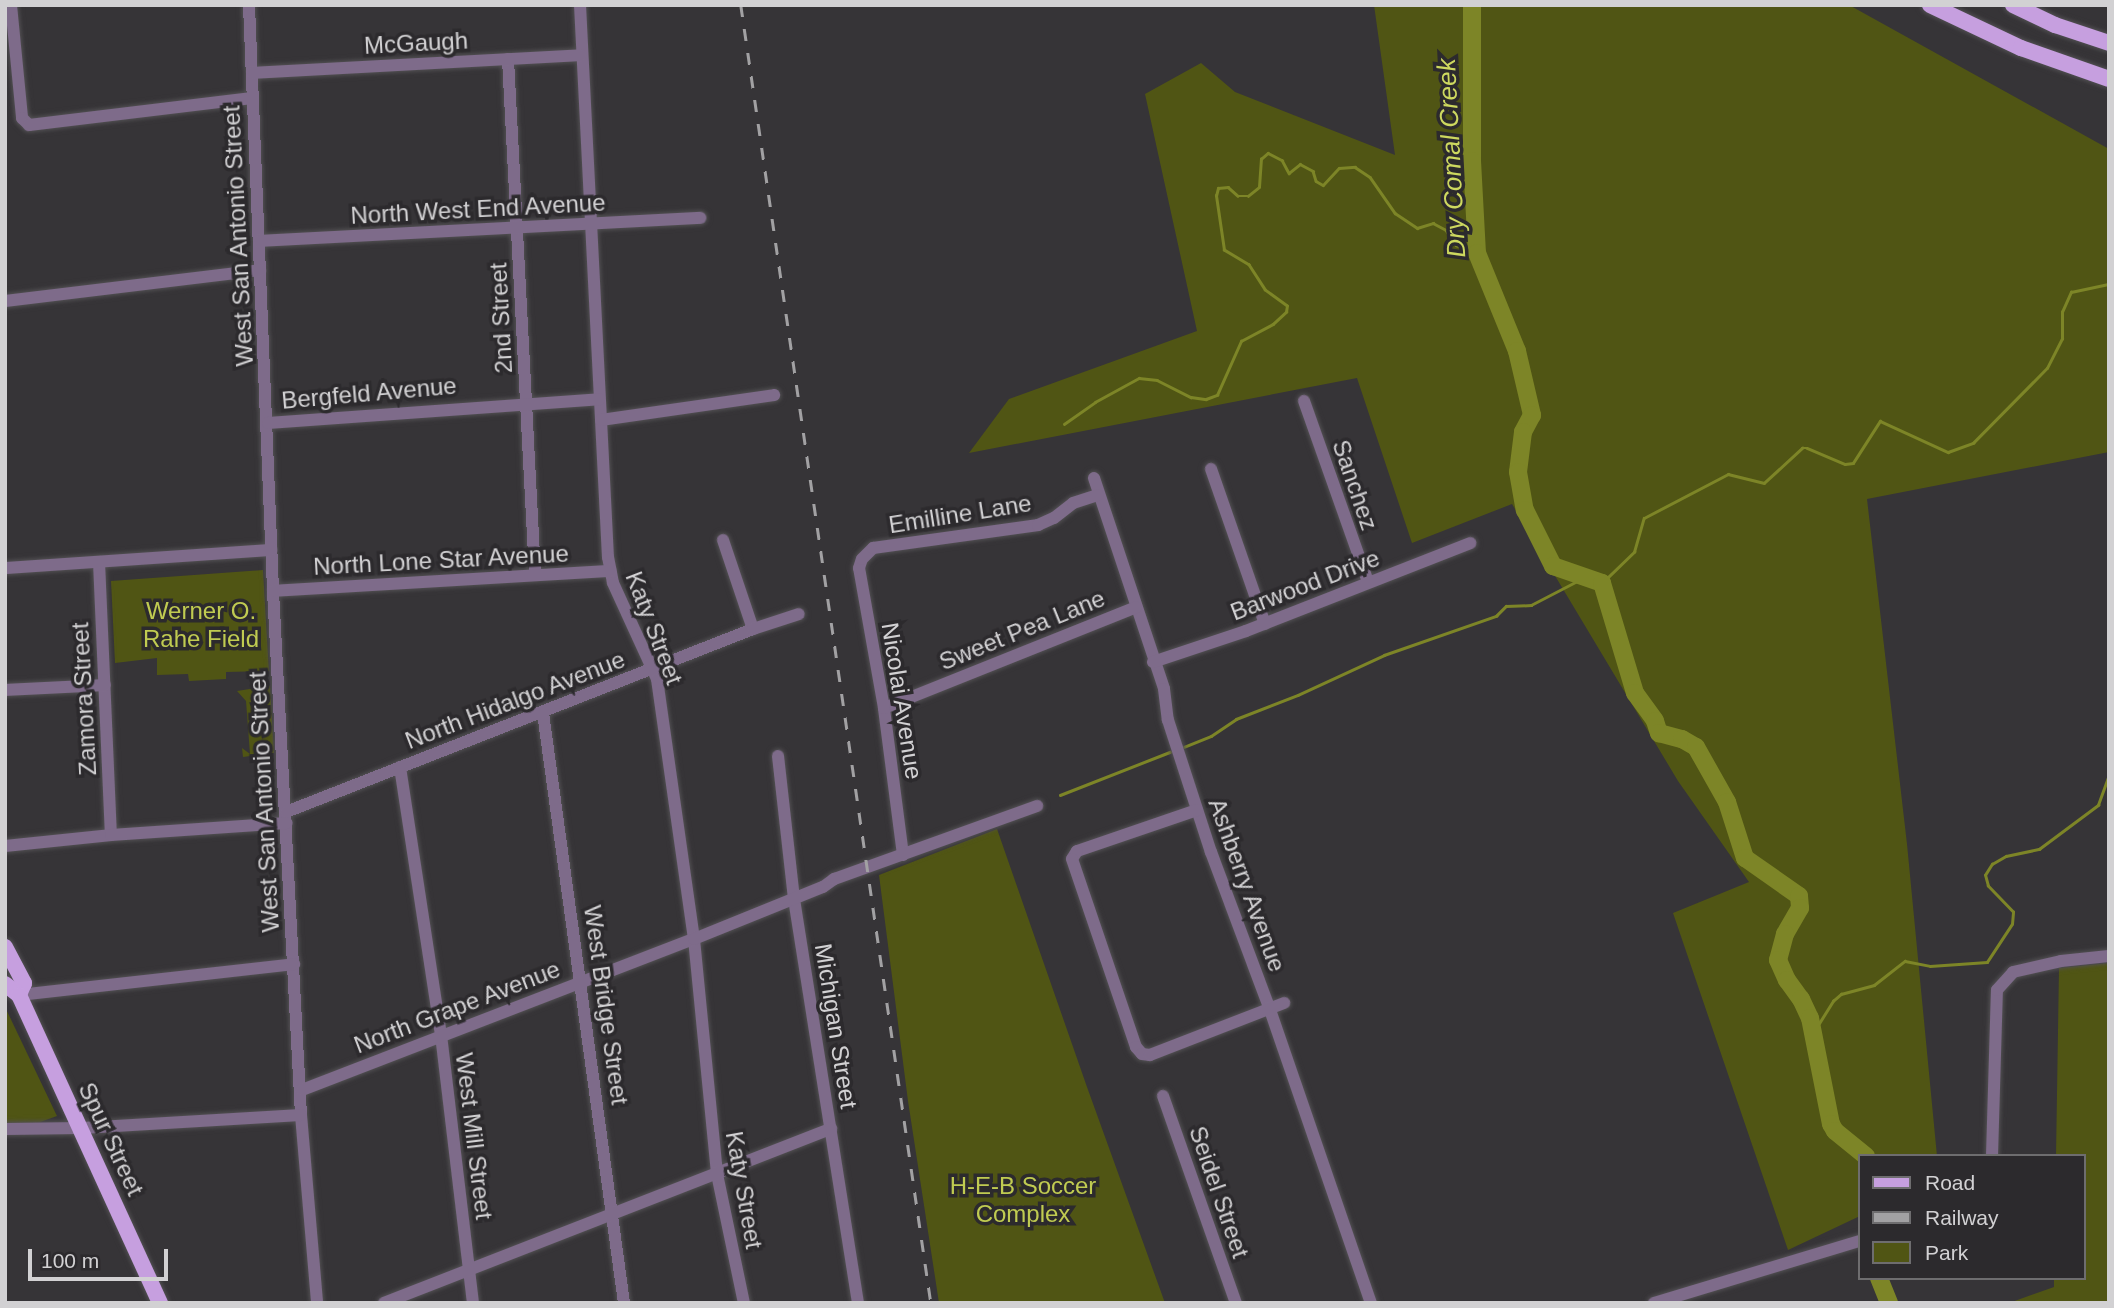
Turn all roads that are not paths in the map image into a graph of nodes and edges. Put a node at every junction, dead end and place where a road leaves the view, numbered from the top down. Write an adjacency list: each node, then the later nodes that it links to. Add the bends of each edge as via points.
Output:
1 (11, 5): 11 (street, via 22,118 29,125)
2 (249, 5): 9 (street, West San Antonio Street)
3 (580, 5): 7 (street, Katy Street)
4 (1930, 5): 10 (main road, via 1998,38)
5 (2013, 5): 6 (main road)
6 (2109, 43)
7 (581, 55): 8 (street, McGaugh); 13 (street, Katy Street)
8 (508, 59): 9 (street, McGaugh); 14 (street, 2nd Street)
9 (252, 73): 11 (street, West San Antonio Street)
10 (2109, 79)
11 (252, 98): 15 (street, West San Antonio Street)
12 (700, 218): 13 (street, North West End Avenue)
13 (592, 224): 14 (street, North West End Avenue); 19 (street, Katy Street)
14 (517, 228): 15 (street, North West End Avenue); 21 (street, 2nd Street)
15 (258, 241): 16 (street, West San Antonio Street)
16 (260, 270): 17 (street); 23 (street, West San Antonio Street)
17 (5, 301)
18 (774, 395): 22 (street)
19 (599, 399): 21 (street, Bergfeld Avenue); 22 (street, Katy Street)
20 (1304, 401): 35 (street, Sanchez)
21 (526, 402): 23 (street, Bergfeld Avenue); 34 (street, 2nd Street)
22 (601, 420): 33 (street, Katy Street)
23 (268, 423): 29 (street, West San Antonio Street)
24 (1211, 470): 39 (street)
25 (1094, 478): 26 (street, Ashberry Avenue)
26 (1098, 495): 30 (street, Emilline Lane, via 1073,503 1038,525 873,548); 37 (street, Ashberry Avenue)
27 (723, 540): 40 (street)
28 (1470, 543): 35 (street, Barwood Drive)
29 (271, 551): 31 (street); 36 (street, West San Antonio Street)
30 (865, 554): 45 (street, Nicolai Avenue, via 859,568)
31 (99, 562): 32 (street); 43 (street, Zamora Street)
32 (5, 568)
33 (610, 571): 34 (street, North Lone Star Avenue); 42 (street, Katy Street)
34 (535, 575): 36 (street, North Lone Star Avenue)
35 (1368, 582): 39 (street, Barwood Drive)
36 (273, 591): 51 (street, West San Antonio Street)
37 (1136, 607): 41 (street, Ashberry Avenue); 45 (street, Sweet Pea Lane)
38 (799, 614): 40 (street, North Hidalgo Avenue)
39 (1265, 624): 41 (street, Barwood Drive)
40 (753, 629): 42 (street, North Hidalgo Avenue)
41 (1153, 662): 50 (street, Ashberry Avenue)
42 (653, 669): 46 (street, North Hidalgo Avenue); 56 (street, Katy Street)
43 (105, 685): 44 (street); 52 (street, Zamora Street)
44 (5, 690)
45 (884, 708): 54 (street, Nicolai Avenue)
46 (543, 713): 48 (street, North Hidalgo Avenue); 60 (street, West Bridge Street)
47 (778, 756): 55 (street, Michigan Street)
48 (400, 767): 51 (street, North Hidalgo Avenue); 65 (street, West Mill Street)
49 (1037, 806): 54 (street, North Grape Avenue)
50 (1197, 810): 64 (street, Ashberry Avenue); 64 (street, via 1077,851 1072,859 1136,1047 1150,1055)
51 (287, 818): 52 (street, North Hidalgo Avenue); 59 (street, West San Antonio Street)
52 (111, 835): 53 (street, North Hidalgo Avenue)
53 (5, 846)
54 (903, 855): 55 (street, North Grape Avenue, via 834,879)
55 (794, 899): 56 (street, North Grape Avenue); 71 (street, Michigan Street)
56 (694, 939): 60 (street, North Grape Avenue); 73 (street, Katy Street)
57 (5, 947): 62 (main road, Spur Street, via 24,983)
58 (2109, 956): 72 (street, via 2013,972 1997,990)
59 (294, 964): 62 (street); 66 (street, West San Antonio Street)
60 (582, 981): 65 (street, North Grape Avenue); 74 (street, West Bridge Street)
61 (5, 984): 62 (main road, Spur Street)
62 (19, 995): 69 (main road, Spur Street)
63 (1284, 1003): 64 (street)
64 (1269, 1007): 85 (street, Ashberry Avenue)
65 (441, 1035): 66 (street, North Grape Avenue); 76 (street, West Mill Street)
66 (302, 1090): 68 (street, West San Antonio Street)
67 (1163, 1096): 84 (street, Seidel Street)
68 (301, 1115): 69 (street); 78 (street, West San Antonio Street)
69 (82, 1128): 70 (street); 77 (main road, Spur Street)
70 (5, 1129)
71 (831, 1129): 73 (street); 83 (street, Michigan Street)
72 (1992, 1154)
73 (717, 1174): 74 (street); 82 (street, Katy Street)
74 (612, 1213): 76 (street); 81 (street, West Bridge Street)
75 (1858, 1242): 86 (street)
76 (469, 1268): 79 (street); 80 (street, West Mill Street)
77 (160, 1303)
78 (317, 1303)
79 (384, 1303)
80 (473, 1303)
81 (624, 1303)
82 (744, 1303)
83 (858, 1303)
84 (1236, 1303)
85 (1371, 1303)
86 (1654, 1303)

